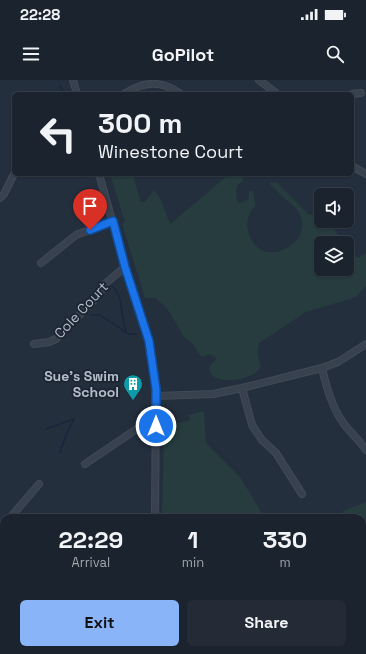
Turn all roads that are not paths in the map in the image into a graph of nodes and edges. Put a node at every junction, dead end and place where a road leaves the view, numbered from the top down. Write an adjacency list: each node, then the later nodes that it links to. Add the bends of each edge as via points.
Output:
1 (73, 80): 3 (street)
2 (259, 80): 6 (street)
3 (76, 92)
4 (127, 92): 5 (street, via 137,86 154,83 168,85)
5 (178, 92)
6 (275, 92)
7 (361, 93): 8 (street)
8 (354, 94)
9 (354, 167): 10 (street)
10 (366, 174)
11 (13, 176): 13 (street)
12 (100, 176): 14 (street)
13 (0, 198)
14 (113, 221): 15 (street, via 76,235); 16 (street)
15 (41, 263)
16 (125, 267): 17 (street, Cole Court, via 106,283 97,297 56,339); 21 (street, via 149,341)
17 (34, 344)
18 (366, 344): 19 (street, via 338,362)
19 (322, 368): 20 (street); 23 (street, via 326,386 342,421)
20 (242, 388): 21 (street, via 213,394); 26 (street, via 252,425 262,440 276,453)
21 (156, 396): 22 (street)
22 (156, 419): 24 (street, via 147,422); 28 (street)
23 (366, 450)
24 (85, 464)
25 (39, 484): 27 (street)
26 (302, 494)
27 (13, 514)
28 (155, 514)

